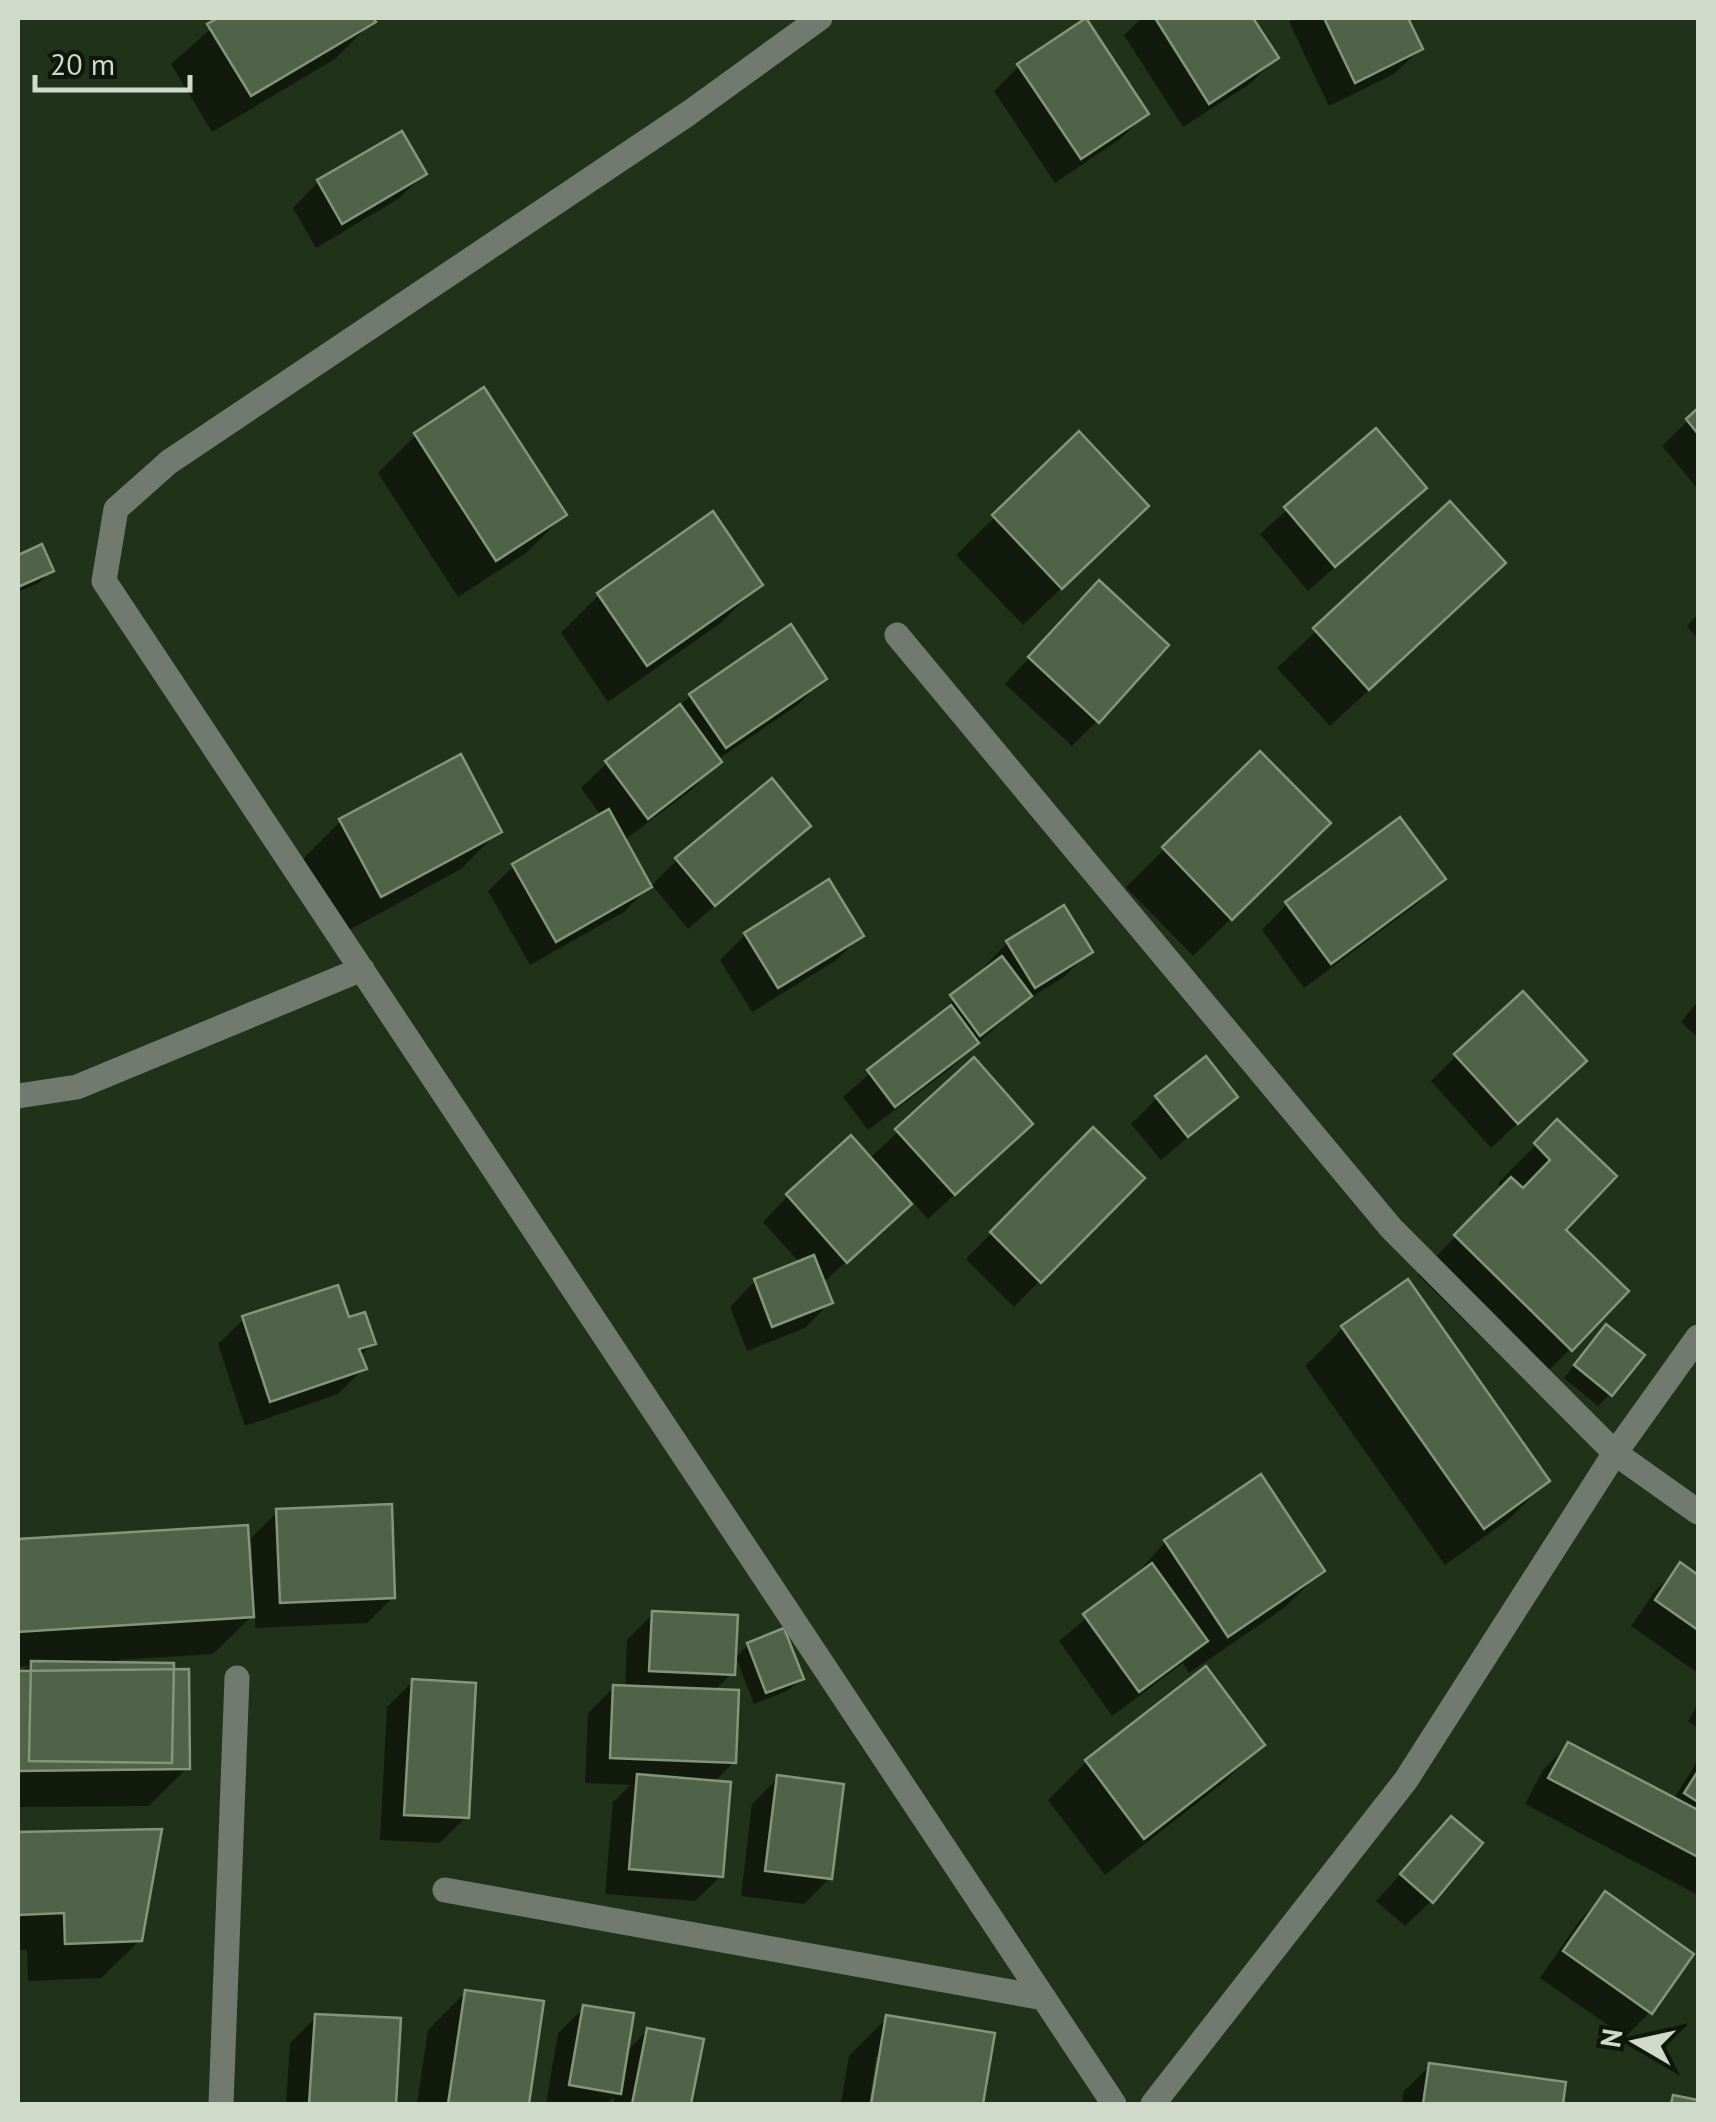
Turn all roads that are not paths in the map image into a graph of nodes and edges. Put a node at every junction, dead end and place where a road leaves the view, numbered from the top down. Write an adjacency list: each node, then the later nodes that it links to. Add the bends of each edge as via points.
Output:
1 (820, 18): 3 (street, via 169,462 116,509 104,582)
2 (898, 635): 6 (street, via 1390,1228)
3 (362, 969): 4 (street, via 77,1087); 10 (street)
4 (18, 1096)
5 (1698, 1337): 6 (street)
6 (1616, 1453): 7 (street); 13 (street, via 1406,1780)
7 (1698, 1512)
8 (237, 1678): 11 (street)
9 (445, 1890): 10 (street)
10 (1044, 1998): 12 (street)
11 (221, 2104)
12 (1114, 2104)
13 (1154, 2104)

